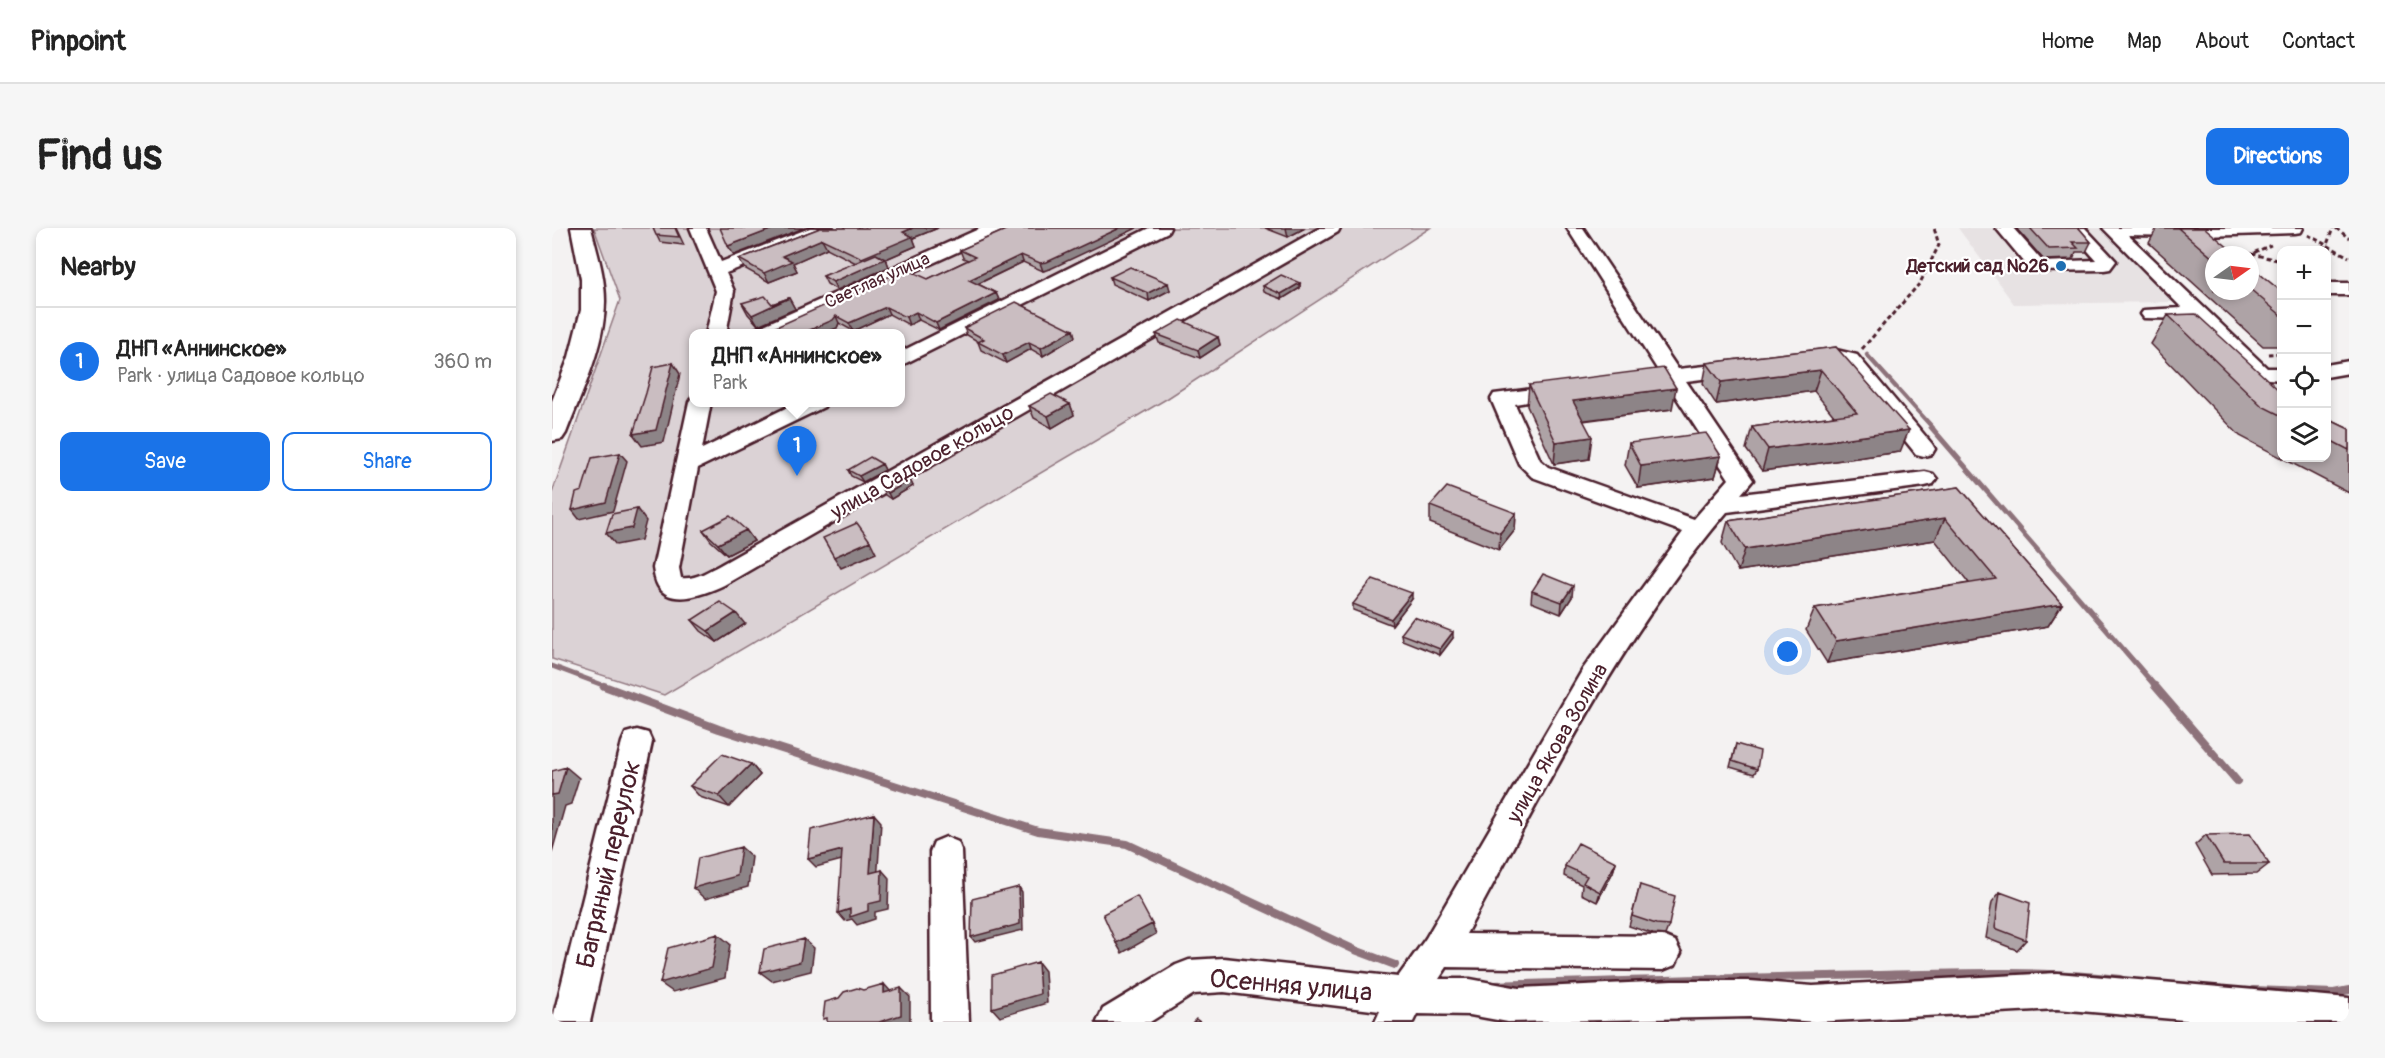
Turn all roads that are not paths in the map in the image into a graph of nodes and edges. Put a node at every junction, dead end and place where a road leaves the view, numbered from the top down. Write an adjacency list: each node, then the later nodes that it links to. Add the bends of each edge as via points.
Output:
1 (581, 228): 32 (main road, via 592,281 592,310 577,370)
2 (698, 228): 14 (street)
3 (825, 228): 14 (street)
4 (995, 228): 20 (street, Светлая улица)
5 (1162, 228): 22 (street)
6 (1332, 228): 34 (street, улица Садовое кольцо, via 729,571 683,588 669,583 666,568)
7 (1575, 228): 27 (street)
8 (2004, 228): 9 (street, via 2036,265 2104,265 2107,261)
9 (2076, 228)
10 (2295, 228): 12 (street)
11 (2112, 229): 12 (street); 17 (street)
12 (2189, 231): 13 (street)
13 (2206, 246)
14 (717, 270): 19 (street, via 725,291)
15 (2331, 289): 16 (street)
16 (2349, 289)
17 (2198, 313): 18 (street); 26 (street)
18 (2151, 314)
19 (717, 329)
20 (769, 329)
21 (2327, 354): 25 (street)
22 (905, 357)
23 (1789, 362): 33 (street, via 1836,356 1850,359)
24 (1766, 365): 27 (street)
25 (2340, 368)
26 (2266, 374)
27 (1672, 377): 28 (street); 36 (street, улица Якова Золина, via 1741,480)
28 (1638, 381)
29 (1581, 388): 37 (street, via 1502,399 1530,464 1552,478)
30 (699, 407): 34 (street, улица Садовое кольцо)
31 (806, 407): 34 (street)
32 (552, 433)
33 (1924, 449)
34 (686, 465)
35 (1925, 479): 36 (street)
36 (1719, 505): 37 (street, улица Якова Золина)
37 (1698, 529): 40 (street, улица Якова Золина, via 1593,677)
38 (637, 741): 44 (street, Багряный переулок)
39 (946, 852): 45 (street)
40 (1438, 950): 41 (street); 42 (street, улица Якова Золина)
41 (1663, 953)
42 (1401, 1009): 43 (street, Осенняя улица, via 1470,997 1519,1006 1672,999 1813,1004 2058,991); 46 (street, Осенняя улица, via 1224,975 1189,977)
43 (2349, 1016)
44 (571, 1022)
45 (950, 1022)
46 (1116, 1022)

